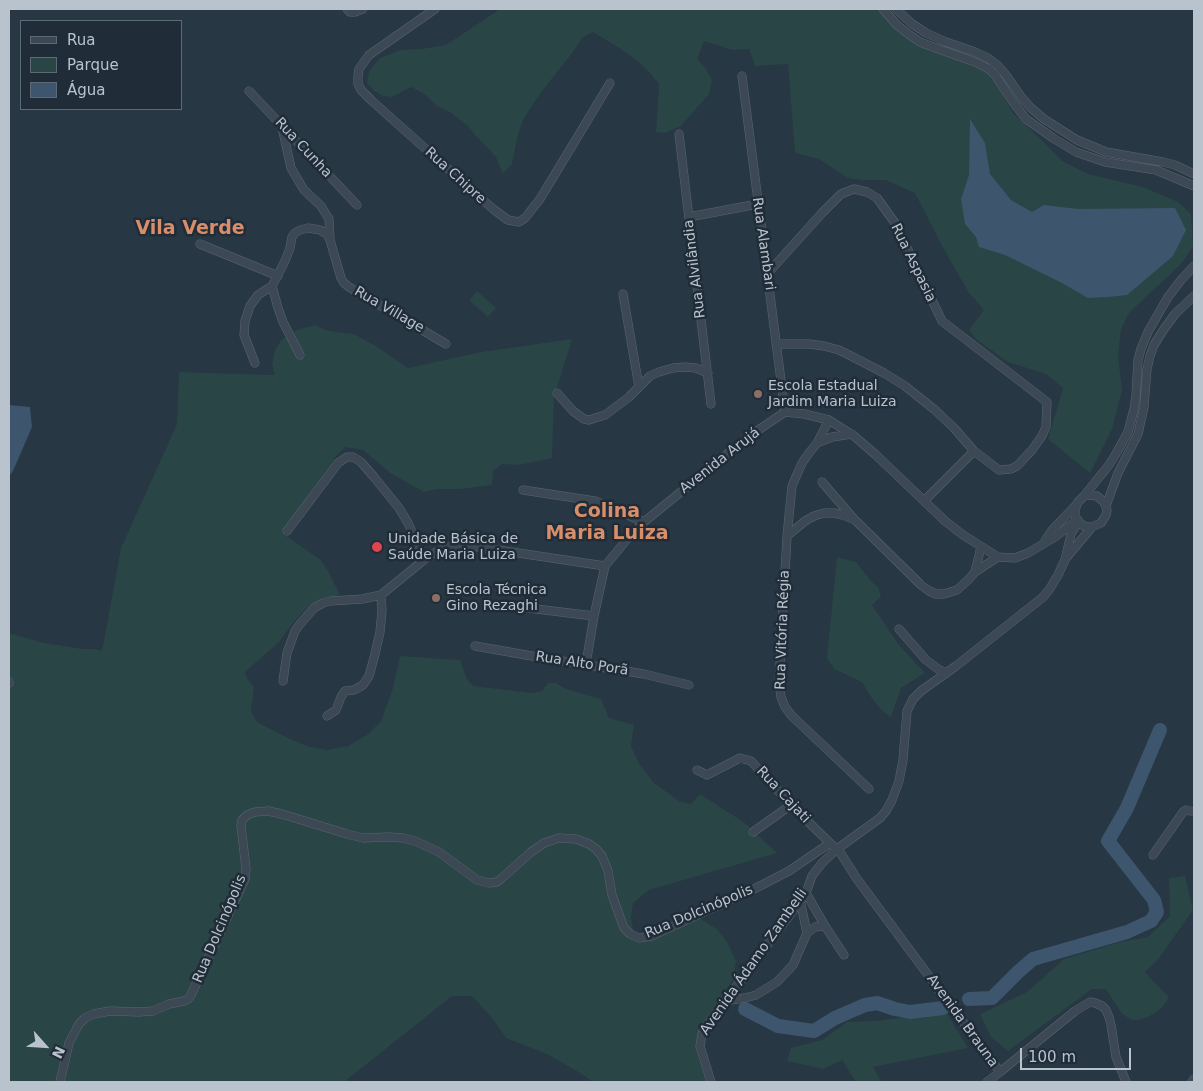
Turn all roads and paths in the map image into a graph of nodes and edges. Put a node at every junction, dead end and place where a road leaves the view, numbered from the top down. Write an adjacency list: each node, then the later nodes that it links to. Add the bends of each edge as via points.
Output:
1 (347, 9): 2 (street, via 355,12)
2 (363, 9)
3 (435, 9): 7 (street, Rua Chipre, via 370,55 359,69 358,84 372,101 508,220 519,222 540,199)
4 (882, 9): 12 (street, via 920,42 975,62 995,74 1026,118 1076,152 1105,162 1156,170)
5 (896, 9): 11 (street, via 926,33 988,58 1006,75 1031,108 1077,140 1106,152 1175,165)
6 (742, 76): 13 (street, Rua Alambari)
7 (610, 83)
8 (249, 91): 9 (street, Rua Cunha)
9 (281, 125): 14 (street, Rua Cunha); 16 (street, Rua Village, via 291,168 304,190 329,219)
10 (679, 134): 15 (street, Rua Alvilândia)
11 (1194, 174)
12 (1194, 186)
13 (758, 204): 15 (street); 19 (street, Rua Alambari)
14 (357, 205)
15 (689, 217): 28 (street, Rua Alvilândia)
16 (330, 240): 20 (street, via 327,234 316,229 295,233); 24 (street, Rua Village, via 344,283)
17 (200, 244): 20 (street)
18 (1194, 266): 39 (street, via 1168,297 1148,332 1138,360 1136,396 1128,432 1109,465)
19 (768, 274): 25 (street, Rua Alambari); 36 (street, Rua Aspasia, via 841,194 854,190 877,198 895,223 942,321 1047,402 1046,427 1042,436 1017,466 999,470)
20 (278, 276): 21 (street)
21 (272, 286): 26 (street, via 283,322); 27 (street, via 258,295 245,321 244,335)
22 (623, 294): 29 (street)
23 (1194, 296): 42 (street, Avenida Ádamo Zambelli, via 1175,314 1154,345 1147,368 1138,434)
24 (446, 344)
25 (776, 344): 32 (street, Rua Alambari); 36 (street, via 824,346 876,369 936,410)
26 (300, 355)
27 (255, 363)
28 (708, 373): 29 (street, via 696,368 673,368 650,376); 31 (street, Rua Alvilândia)
29 (639, 387): 30 (street, via 605,416 589,420 573,411)
30 (557, 393)
31 (711, 404)
32 (785, 412): 33 (street); 45 (street, Avenida Arujá, via 748,437)
33 (828, 420): 34 (street); 35 (street, Rua Vitória Régia)
34 (852, 434): 35 (street, via 832,436); 40 (street)
35 (817, 443): 48 (street, Rua Vitória Régia, via 802,463 792,486)
36 (974, 451): 40 (street)
37 (822, 482): 43 (street)
38 (522, 490): 45 (street, via 595,501)
39 (1084, 496): 41 (street); 42 (street, via 1097,496)
40 (924, 501): 50 (street, via 963,536)
41 (1076, 505): 44 (street, Avenida Ádamo Zambelli); 49 (street)
42 (1106, 506): 46 (street, Avenida Ádamo Zambelli, via 1104,520)
43 (854, 519): 48 (street, via 824,513 805,521); 55 (street, via 929,592 952,592)
44 (1078, 520): 46 (street); 49 (street); 52 (street, Avenida Ádamo Zambelli)
45 (644, 522): 54 (street, Avenida Arujá)
46 (1092, 527): 52 (street, Avenida Ádamo Zambelli)
47 (287, 531): 53 (street, via 338,463 353,457 399,508)
48 (787, 536): 67 (street, Rua Vitória Régia, via 779,682 784,707)
49 (1043, 545): 51 (street, via 1015,558)
50 (981, 547): 51 (street); 55 (street)
51 (998, 557): 55 (street)
52 (1065, 560): 62 (street, Avenida Ádamo Zambelli, via 1054,584 1042,598)
53 (423, 561): 54 (street, via 456,544); 56 (street)
54 (605, 566): 58 (street)
55 (975, 572)
56 (381, 594): 63 (street, via 331,601 314,608 295,631); 65 (street, via 382,610 369,676 363,685 345,691 336,710)
57 (511, 606): 58 (street)
58 (594, 616): 61 (street)
59 (899, 629): 62 (street, via 926,660)
60 (475, 646): 61 (street, Rua Alto Porã)
61 (586, 664): 64 (street, Rua Alto Porã)
62 (947, 673): 72 (street, Avenida Ádamo Zambelli, via 917,694 910,703 899,781 886,811)
63 (282, 681)
64 (689, 685)
65 (327, 716)
66 (697, 770): 68 (street, Rua Cajati, via 707,775 740,758 751,761)
67 (869, 789)
68 (791, 806): 70 (street); 71 (street, Rua Cajati)
69 (1194, 812): 73 (street, via 1183,812)
70 (753, 832)
71 (830, 843): 72 (street, Rua Cajati); 81 (street, Rua Dolcinópolis, via 754,889 652,936 639,938 628,932 622,922 602,856 596,848 576,839 559,838 544,842 497,882 489,883 477,880 439,852 415,841 363,838 282,814 247,814 241,826 245,879 191,995 184,1001 153,1011 110,1011 85,1018 68,1043)
72 (837, 849): 74 (street, Avenida Ádamo Zambelli, via 812,876); 80 (street, Avenida Brauna)
73 (1152, 855)
74 (806, 893): 75 (street, Avenida Ádamo Zambelli); 76 (street)
75 (800, 900): 77 (street); 79 (street, Avenida Ádamo Zambelli)
76 (825, 926): 77 (street, via 815,927); 78 (street)
77 (808, 933): 79 (street, via 793,964 777,982 751,996)
78 (844, 955)
79 (724, 1001): 82 (street, Avenida Ádamo Zambelli, via 700,1040)
80 (1000, 1072): 83 (street); 84 (street, Avenida Brauna, via 1090,1002 1106,1010 1116,1057)
81 (60, 1082)
82 (710, 1082)
83 (987, 1082)
84 (1126, 1082)

